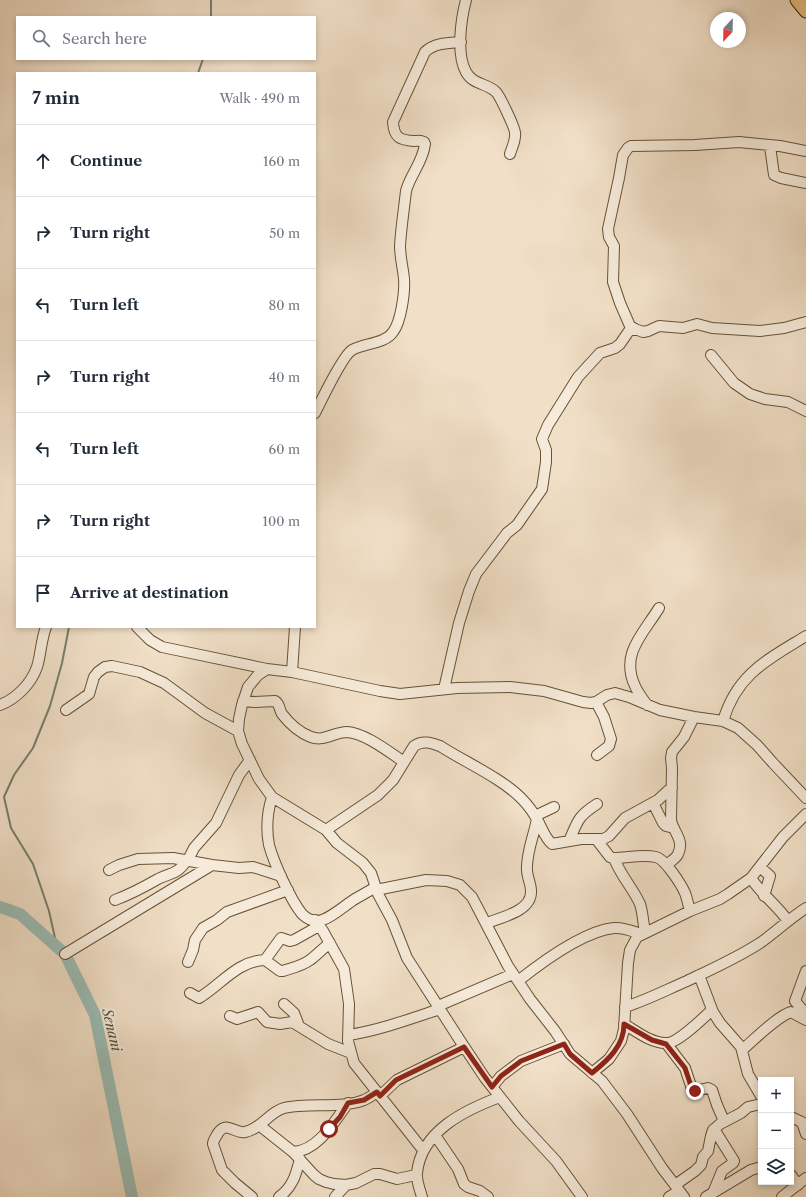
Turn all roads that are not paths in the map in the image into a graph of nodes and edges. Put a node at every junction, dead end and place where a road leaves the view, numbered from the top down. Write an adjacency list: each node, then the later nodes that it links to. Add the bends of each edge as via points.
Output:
1 (466, 0): 2 (street, via 461,23)
2 (461, 42): 5 (street, via 466,73 477,83 496,92 514,127 515,134); 10 (street, via 441,44 425,52 393,122 394,134 408,140 421,140 425,144 421,161 406,191 400,245 403,294 396,328 384,339 348,353)
3 (770, 146): 4 (street); 6 (street, via 774,175); 8 (street, via 739,142 628,148 623,155 608,229 614,246 613,282 630,326)
4 (806, 151)
5 (510, 154)
6 (806, 184)
7 (806, 322): 8 (street, via 760,331 712,328 698,324 683,328 659,326 648,332)
8 (635, 329): 19 (street, via 629,331 615,348 602,351 596,357 578,377 548,425 542,439 546,450 546,462 542,489 476,574 459,623)
9 (711, 355): 11 (street, via 734,383 750,394 788,402)
10 (316, 411)
11 (806, 411)
12 (659, 608): 23 (street, via 631,654 631,672 635,686)
13 (46, 628): 22 (street, via 33,676 18,695)
14 (138, 628): 17 (street, via 162,647)
15 (295, 628): 18 (street)
16 (806, 636): 26 (street, via 767,659 749,674 734,692)
17 (267, 669): 18 (street); 20 (street, via 251,683)
18 (292, 672): 19 (street, via 400,694)
19 (444, 689): 21 (street, via 510,687 544,691 583,702)
20 (243, 701): 27 (street); 30 (street, via 275,701 287,720 310,736 322,739 353,733 374,742)
21 (596, 702): 23 (street, via 606,695 615,693); 28 (street, via 611,740 609,746)
22 (0, 705)
23 (646, 705): 25 (street)
24 (66, 710): 27 (street, via 89,694 98,672 112,666 140,672 164,683 205,713)
25 (694, 718): 26 (street); 31 (street, via 672,752)
26 (723, 721): 33 (street, via 738,728 757,744)
27 (238, 731): 29 (street)
28 (597, 755)
29 (250, 760): 32 (street); 44 (street, via 239,775 216,823 192,850)
30 (404, 762): 38 (street, via 419,742 440,746 504,784 521,798); 40 (street, via 393,780 378,795)
31 (672, 787): 34 (street); 39 (street, via 671,820)
32 (272, 797): 40 (street); 49 (street, via 267,827 269,845)
33 (806, 798)
34 (653, 803): 39 (street, via 663,823); 41 (street, via 625,818 609,836)
35 (597, 804): 42 (street, via 582,814)
36 (554, 808): 38 (street)
37 (806, 814): 47 (street, via 783,837)
38 (536, 818): 42 (street, via 552,844); 59 (street, via 526,870 531,891 530,900 524,907)
39 (674, 828): 46 (street, via 680,838 680,849)
40 (326, 830): 51 (street, via 337,843 363,863 371,873)
41 (596, 839): 42 (street); 43 (street, via 610,857)
42 (569, 841)
43 (614, 858): 46 (street, via 656,857); 60 (street, via 640,906)
44 (187, 860): 45 (street); 48 (street, via 138,859); 54 (street, via 173,874)
45 (212, 865): 49 (street, via 253,867); 62 (street)
46 (667, 866): 55 (street, via 684,892)
47 (760, 867): 50 (street); 53 (street, via 770,876)
48 (109, 870)
49 (281, 876): 52 (street)
50 (750, 878): 53 (street); 55 (street, via 720,900)
51 (376, 889): 58 (street, via 354,899); 59 (street, via 426,880 447,881 460,885 472,897); 70 (street, via 395,926 407,958)
52 (288, 890): 58 (street, via 302,914); 64 (street, via 227,912 203,928 195,940)
53 (764, 896): 57 (street, via 781,910)
54 (115, 900)
55 (690, 910): 60 (street)
56 (805, 910): 57 (street)
57 (788, 920): 66 (street, via 754,946)
58 (317, 923): 61 (street); 63 (street, via 294,940 281,938)
59 (487, 923): 67 (street)
60 (643, 933): 67 (street, via 614,928 598,932 576,941); 71 (street, via 637,937 630,950)
61 (330, 944): 63 (street, via 311,960 283,971); 78 (street, via 345,974 349,1004)
62 (65, 954)
63 (265, 960): 68 (street, via 244,965 199,998)
64 (188, 962)
65 (806, 971): 73 (street, via 795,1000)
66 (699, 975): 71 (street); 72 (street)
67 (516, 978): 70 (street); 79 (street)
68 (190, 993)
69 (284, 1004): 77 (street, via 294,1013)
70 (439, 1007): 78 (street, via 385,1027); 81 (street)
71 (625, 1007): 76 (street)
72 (712, 1010): 80 (street, via 678,1039); 82 (street, via 720,1023 738,1041)
73 (806, 1014)
74 (230, 1016): 77 (street, via 237,1019 258,1012 267,1022 292,1022)
75 (806, 1020): 82 (street, via 791,1012 787,1013)
76 (624, 1024): 80 (street, via 652,1040); 84 (street, via 621,1041 616,1050)
77 (299, 1026): 83 (street, via 328,1044)
78 (348, 1035): 83 (street)
79 (564, 1044): 84 (street, via 570,1054); 85 (street, via 521,1061 501,1076)
80 (666, 1044): 92 (street, via 685,1068 692,1089 712,1090)
81 (464, 1047): 85 (street); 87 (street, via 396,1080)
82 (742, 1050): 86 (street, via 748,1074)
83 (351, 1053): 87 (street, via 354,1063)
84 (592, 1073): 105 (street, via 602,1081 628,1114 658,1163)
85 (492, 1087): 88 (street)
86 (758, 1091)
87 (379, 1094): 89 (street); 98 (street)
88 (500, 1097): 97 (street, via 468,1111); 112 (street, via 556,1161)
89 (348, 1103): 94 (street, via 285,1108 275,1111); 99 (street, via 340,1117 316,1143)
90 (758, 1104): 92 (street, via 748,1106 741,1113)
91 (794, 1118): 93 (street)
92 (724, 1121): 95 (street)
93 (804, 1123): 96 (street)
94 (259, 1125): 99 (street); 107 (street, via 240,1132 225,1127 213,1140 222,1170)
95 (714, 1130): 105 (street, via 701,1165); 106 (street, via 734,1161 722,1171)
96 (806, 1134)
97 (435, 1135): 98 (street); 111 (street, via 458,1169 464,1184)
98 (423, 1150): 101 (street)
99 (297, 1155): 104 (street, via 319,1179); 108 (street, via 296,1175 291,1185)
100 (758, 1168): 106 (street)
101 (416, 1175): 104 (street, via 397,1179 374,1174); 110 (street)
102 (794, 1177): 103 (street)
103 (802, 1184): 114 (street)
104 (346, 1185): 109 (street)
105 (679, 1191): 113 (street)
106 (710, 1195)
107 (252, 1197)
108 (279, 1197)
109 (335, 1197)
110 (422, 1197)
111 (488, 1197)
112 (582, 1197)
113 (668, 1197)
114 (782, 1197)

